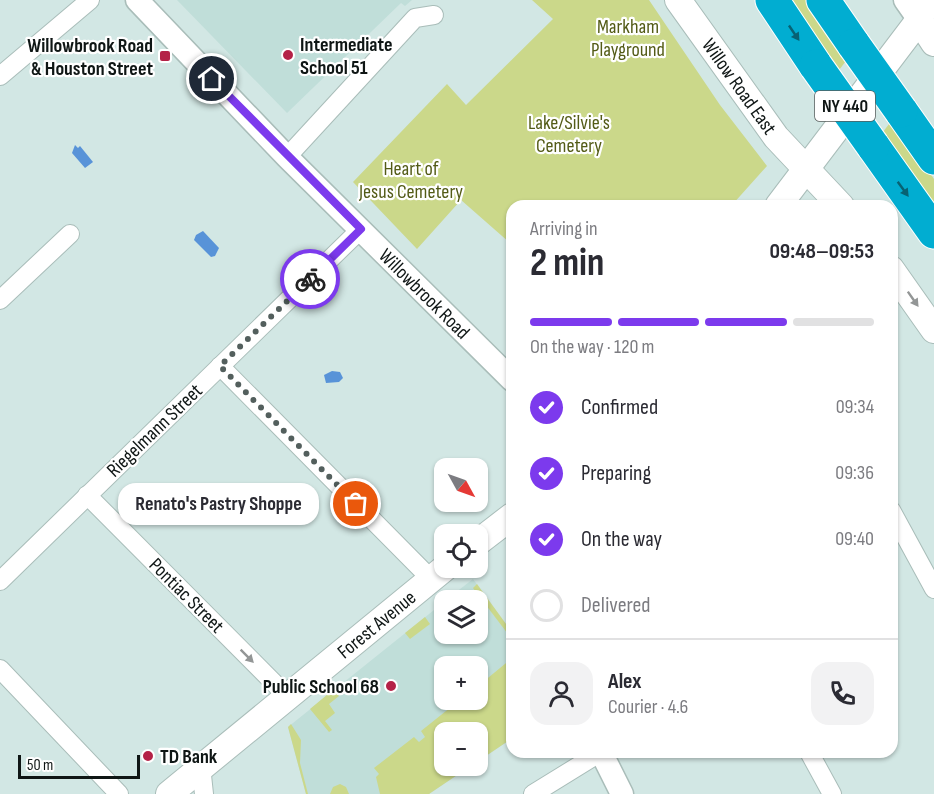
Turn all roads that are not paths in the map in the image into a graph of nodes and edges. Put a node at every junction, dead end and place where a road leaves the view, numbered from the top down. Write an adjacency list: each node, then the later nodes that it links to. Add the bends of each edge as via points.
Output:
1 (90, 0): 9 (street)
2 (137, 0): 10 (street, Willowbrook Road)
3 (678, 0): 12 (main road, Willow Road East, via 776,137)
4 (772, 0): 16 (highway, NY 440, one-way to 16, bridge)
5 (823, 0): 11 (highway, NY 440, bridge)
6 (921, 9): 8 (main road); 12 (main road)
7 (434, 15): 10 (street, via 416,18)
8 (934, 43)
9 (0, 76)
10 (287, 157): 15 (street, Willowbrook Road)
11 (934, 158)
12 (806, 168): 13 (main road); 14 (main road, Willow Road East)
13 (782, 200)
14 (835, 200)
15 (361, 229): 21 (street, Riegelmann Street); 22 (street, Willowbrook Road)
16 (934, 232)
17 (70, 234): 19 (street)
18 (898, 279): 20 (main road, one-way to 20)
19 (0, 300)
20 (934, 330)
21 (220, 366): 23 (street, Riegelmann Street); 27 (street)
22 (506, 374)
23 (87, 495): 29 (street, Riegelmann Street); 32 (street, Pontiac Street, one-way to 32)
24 (506, 521): 26 (main road)
25 (898, 523): 30 (street)
26 (488, 535)
27 (434, 568)
28 (434, 577): 32 (main road, Forest Avenue)
29 (0, 580)
30 (934, 589)
31 (0, 669): 37 (street)
32 (287, 696): 36 (main road, Forest Avenue)
33 (591, 758): 40 (street)
34 (604, 758): 41 (street)
35 (812, 758): 42 (street)
36 (201, 766): 38 (main road, Forest Avenue); 39 (street)
37 (118, 794)
38 (169, 794)
39 (204, 794)
40 (533, 794)
41 (622, 794)
42 (832, 794)

